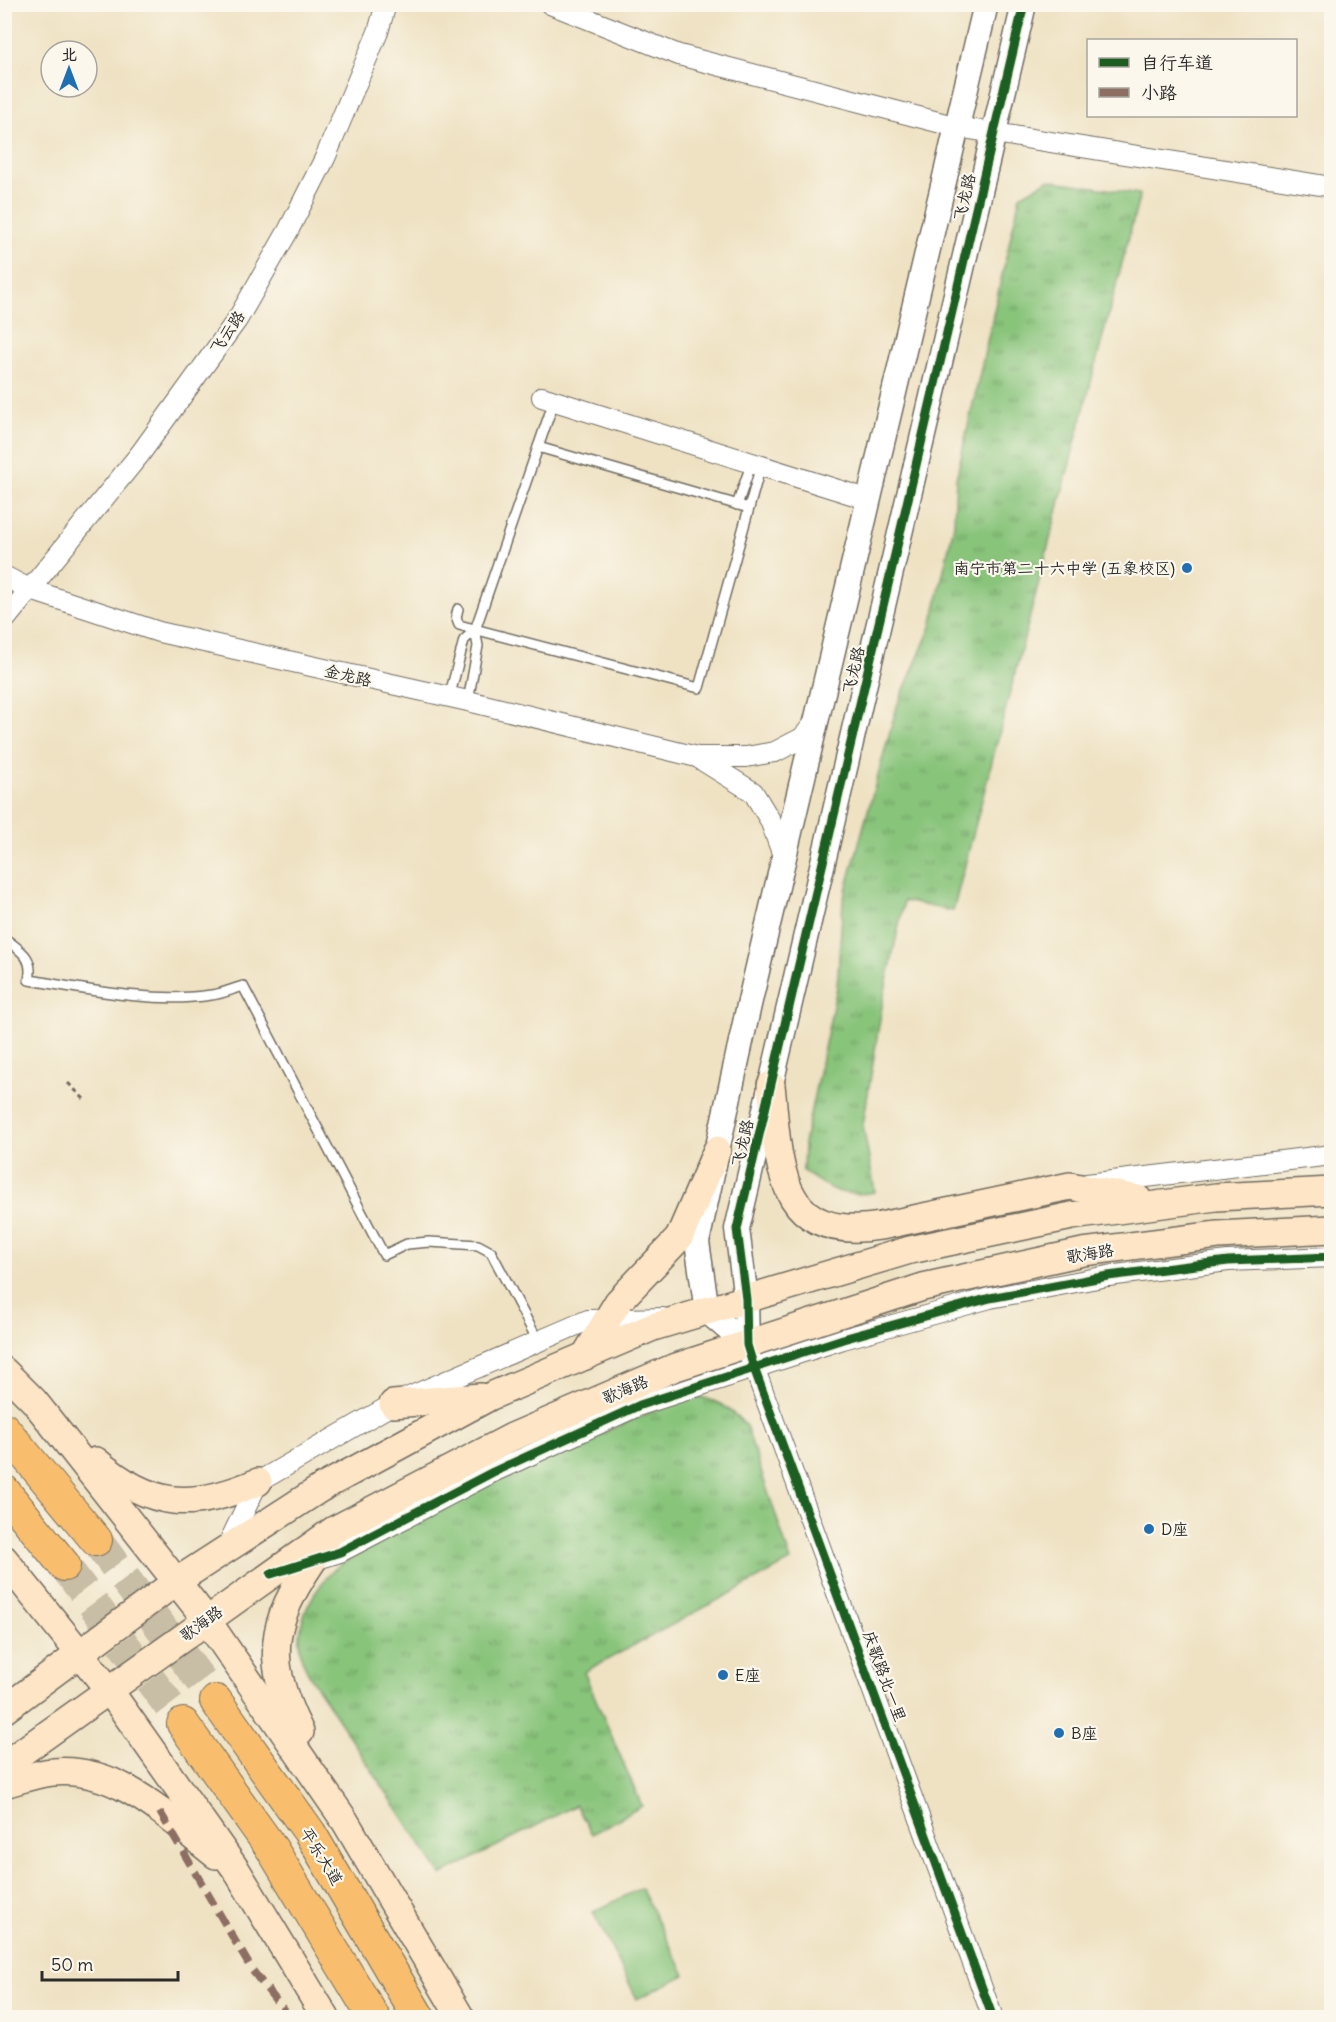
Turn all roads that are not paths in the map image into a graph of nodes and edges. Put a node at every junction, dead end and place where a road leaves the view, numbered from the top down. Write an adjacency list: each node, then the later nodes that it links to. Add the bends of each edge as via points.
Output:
1 (386, 4): 15 (street, 飞云路, via 326,158 237,320 140,454)
2 (550, 4): 5 (street, via 679,55)
3 (986, 4): 5 (street, 飞龙路)
4 (1024, 4): 6 (street, 飞龙路)
5 (957, 127): 6 (street); 11 (street, 飞龙路)
6 (994, 134): 7 (street); 24 (street, 飞龙路)
7 (1332, 187)
8 (548, 399): 9 (lane); 10 (street)
9 (538, 447): 12 (lane); 18 (lane)
10 (756, 464): 11 (street); 12 (lane); 13 (lane)
11 (870, 500): 20 (street, 飞龙路)
12 (737, 505): 13 (lane)
13 (749, 508): 18 (lane, via 699,688)
14 (4, 576): 15 (street, 金龙路)
15 (31, 590): 17 (street, 飞云路); 19 (street, 金龙路, via 159,632)
16 (458, 609): 18 (lane, via 459,625)
17 (4, 621)
18 (475, 630): 19 (lane, via 478,646); 19 (lane, via 464,640)
19 (458, 699): 21 (street, 金龙路)
20 (819, 718): 21 (street, 金龙路, via 802,738 775,752); 22 (street, 飞龙路)
21 (697, 758): 22 (street, 金龙路, via 753,792 770,820)
22 (784, 861): 25 (street, 飞龙路)
23 (4, 939): 35 (lane, via 28,956 32,969 29,980 103,992 179,997 212,995 243,986 384,1255 407,1244 478,1245 491,1252)
24 (771, 1085): 27 (main road, via 780,1171 791,1196 806,1212 836,1226 881,1226); 32 (street, 飞龙路, via 737,1229)
25 (717, 1150): 33 (street, 飞龙路, via 697,1242); 34 (main road, via 679,1238 618,1302)
26 (1332, 1155): 27 (street)
27 (1070, 1186): 29 (main road)
28 (1332, 1191): 29 (main road)
29 (1163, 1204): 32 (main road, via 1072,1216 910,1250)
30 (1332, 1229): 37 (main road, 歌海路, via 1218,1235 1083,1252 923,1287)
31 (1332, 1257): 37 (street, via 1228,1261 1108,1275 990,1298 843,1339)
32 (746, 1299): 33 (main road); 37 (street, 飞龙路)
33 (695, 1314): 34 (street); 36 (main road); 37 (street)
34 (608, 1319): 35 (street, via 588,1320); 36 (main road)
35 (538, 1341): 40 (street)
36 (585, 1356): 39 (main road)
37 (750, 1356): 45 (main road, 歌海路, via 673,1368 512,1437); 49 (street, via 493,1472 340,1552); 67 (street, 庆歌路北一里)
38 (4, 1371): 41 (main road)
39 (491, 1396): 40 (main road); 47 (main road, via 321,1488)
40 (393, 1404): 43 (street)
41 (46, 1417): 43 (main road, via 122,1483 154,1496 206,1500); 52 (main road)
42 (4, 1429): 46 (highway)
43 (258, 1482): 47 (street)
44 (4, 1491): 50 (highway)
45 (334, 1530): 49 (main road); 51 (main road, 歌海路)
46 (96, 1540)
47 (227, 1547): 52 (main road)
48 (4, 1559): 54 (main road)
49 (312, 1561): 51 (street); 61 (main road, via 287,1604 276,1633 277,1667 284,1699)
50 (64, 1565)
51 (271, 1574): 53 (main road, 歌海路)
52 (177, 1581): 53 (main road); 54 (main road)
53 (206, 1619): 55 (main road, 歌海路); 61 (main road)
54 (81, 1654): 55 (main road); 57 (main road)
55 (109, 1690): 59 (main road, 歌海路); 62 (main road)
56 (216, 1701): 65 (highway, 平乐大道, via 310,1833)
57 (4, 1710)
58 (183, 1724): 64 (highway, via 273,1849)
59 (4, 1765)
60 (4, 1784): 62 (main road, via 53,1772 89,1773 126,1786)
61 (345, 1821): 66 (main road)
62 (237, 1871): 63 (main road)
63 (326, 2018)
64 (374, 2018)
65 (419, 2018)
66 (460, 2018)
67 (993, 2018)

